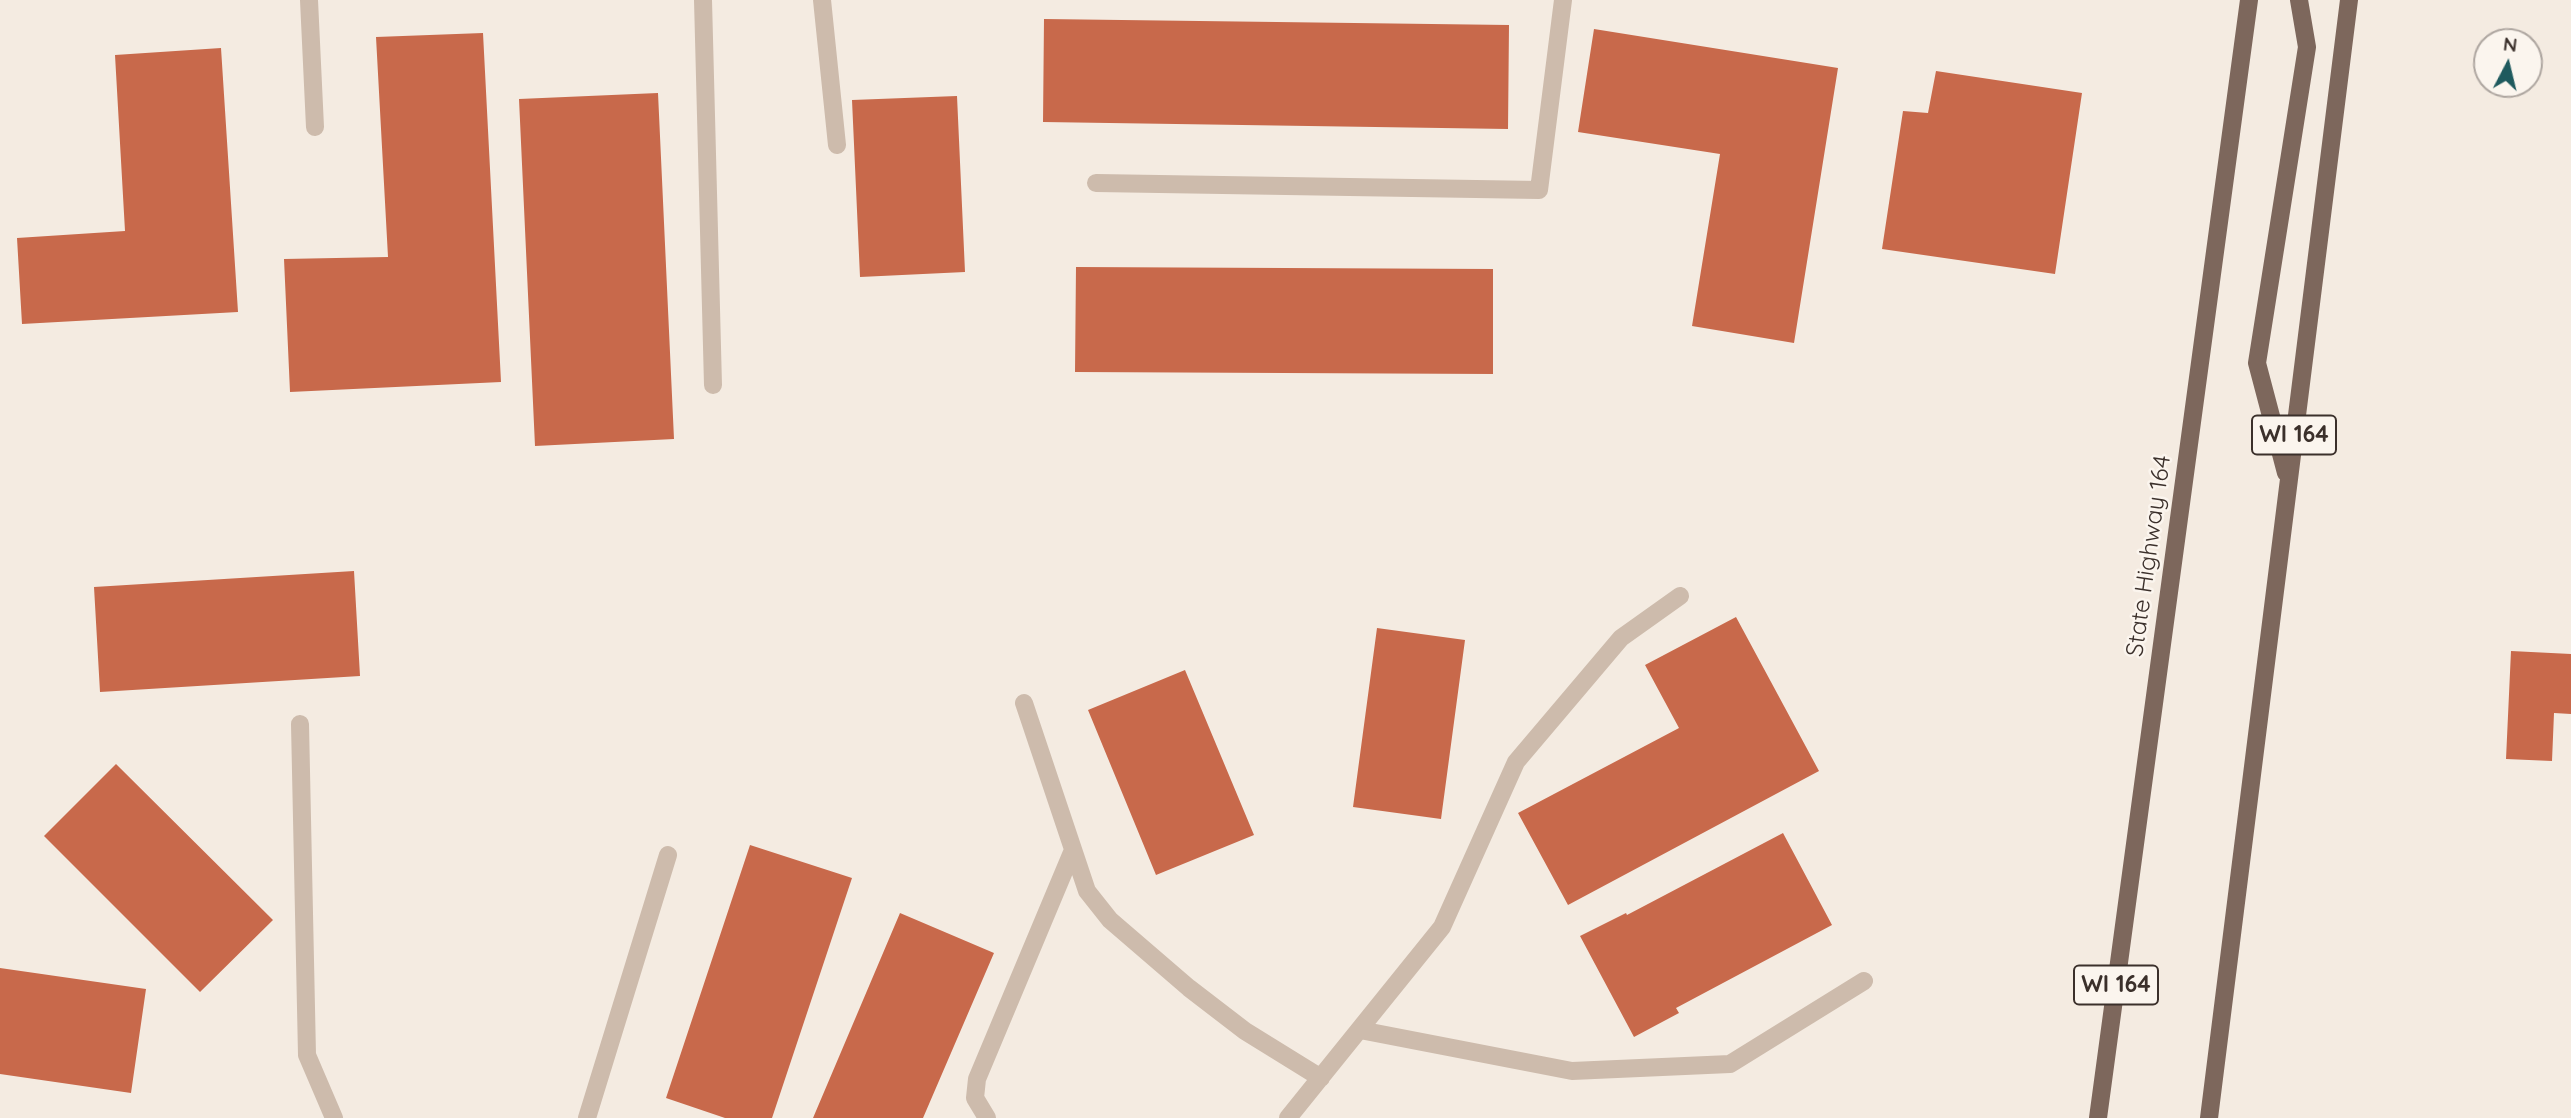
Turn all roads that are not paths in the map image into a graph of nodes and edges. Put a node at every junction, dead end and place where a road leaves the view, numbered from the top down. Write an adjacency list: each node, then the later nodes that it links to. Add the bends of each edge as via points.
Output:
1 (309, 0): 8 (street)
2 (703, 0): 11 (street)
3 (822, 0): 9 (street)
4 (1563, 0): 10 (street, via 1539,190)
5 (2249, 0): 25 (main road, State Highway 164 / WI 164)
6 (2299, 0): 12 (main road, via 2306,47 2257,363)
7 (2349, 0): 12 (main road, WI 164)
8 (315, 127)
9 (837, 145)
10 (1096, 183)
11 (713, 385)
12 (2288, 484): 26 (main road, WI 164)
13 (1681, 596): 19 (street, via 1621,638 1516,762 1442,927)
14 (1024, 703): 16 (street)
15 (300, 724): 21 (street, via 307,1055)
16 (1073, 850): 20 (street, via 1087,891 1110,920 1235,1024); 23 (street, via 977,1079 975,1098)
17 (668, 855): 22 (street)
18 (1864, 981): 19 (street, via 1730,1064 1572,1070)
19 (1360, 1030): 20 (street)
20 (1321, 1078): 24 (street)
21 (334, 1118)
22 (587, 1118)
23 (987, 1118)
24 (1288, 1118)
25 (2098, 1118)
26 (2209, 1118)

